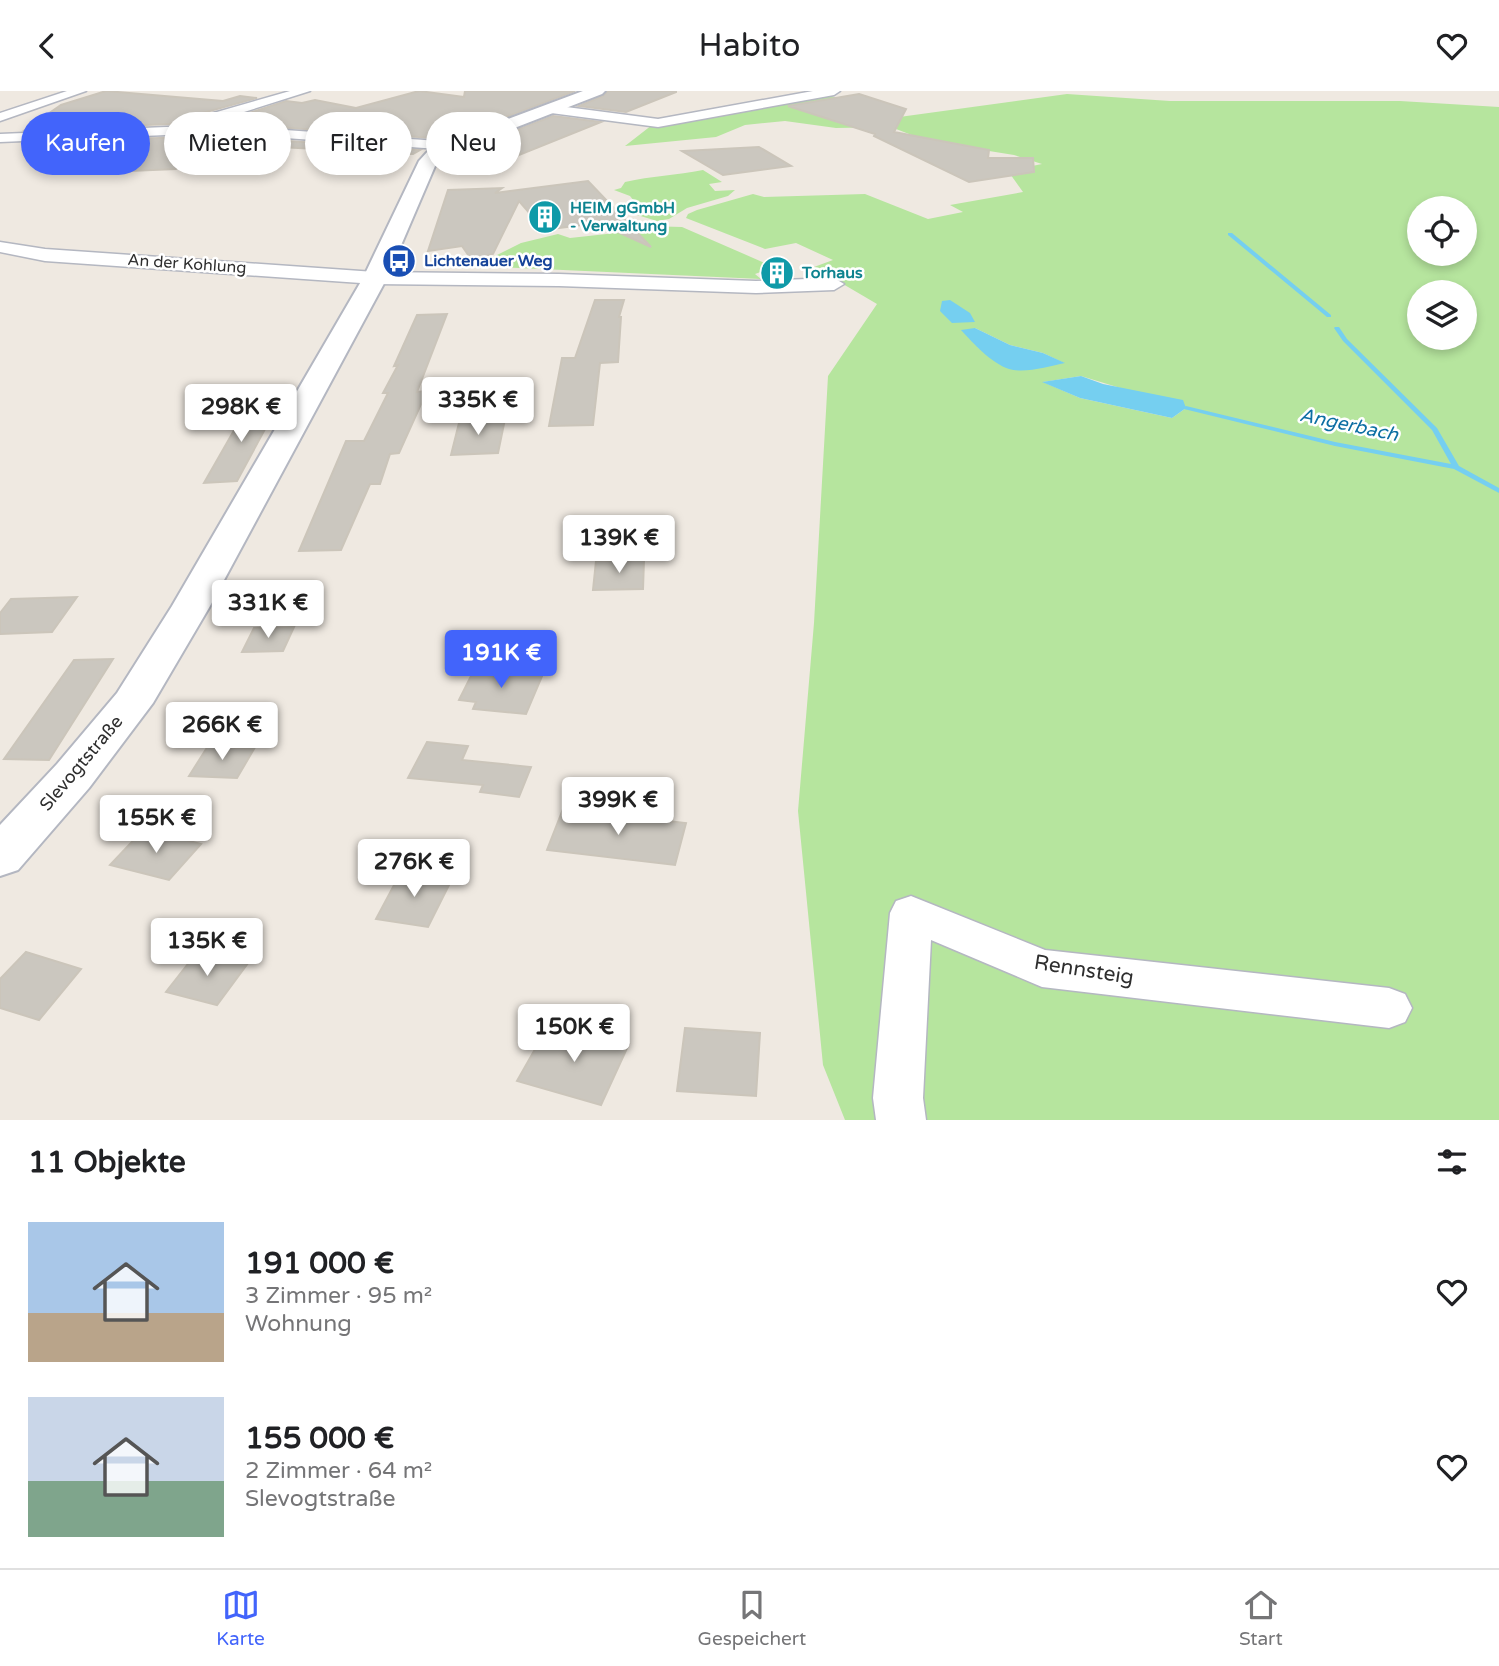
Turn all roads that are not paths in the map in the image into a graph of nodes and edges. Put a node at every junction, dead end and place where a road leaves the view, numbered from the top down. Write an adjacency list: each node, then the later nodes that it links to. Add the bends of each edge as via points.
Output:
1 (80, 91): 7 (street)
2 (304, 91): 6 (street)
3 (597, 91): 5 (street, Slevogtstraße)
4 (834, 91): 5 (street, via 657,123)
5 (551, 109): 8 (street, Slevogtstraße)
6 (231, 112)
7 (0, 117)
8 (521, 120)
9 (164, 130): 11 (street)
10 (291, 134): 12 (street)
11 (0, 138)
12 (426, 144)
13 (426, 165): 15 (street, Slevogtstraße)
14 (0, 247): 15 (street, An der Kohlung)
15 (375, 278): 16 (street); 17 (street, Slevogtstraße, via 132,703)
16 (834, 285)
17 (2, 854)
18 (1389, 1008): 19 (street, Rennsteig, via 1042,968 911,913 898,1098)
19 (901, 1120)

